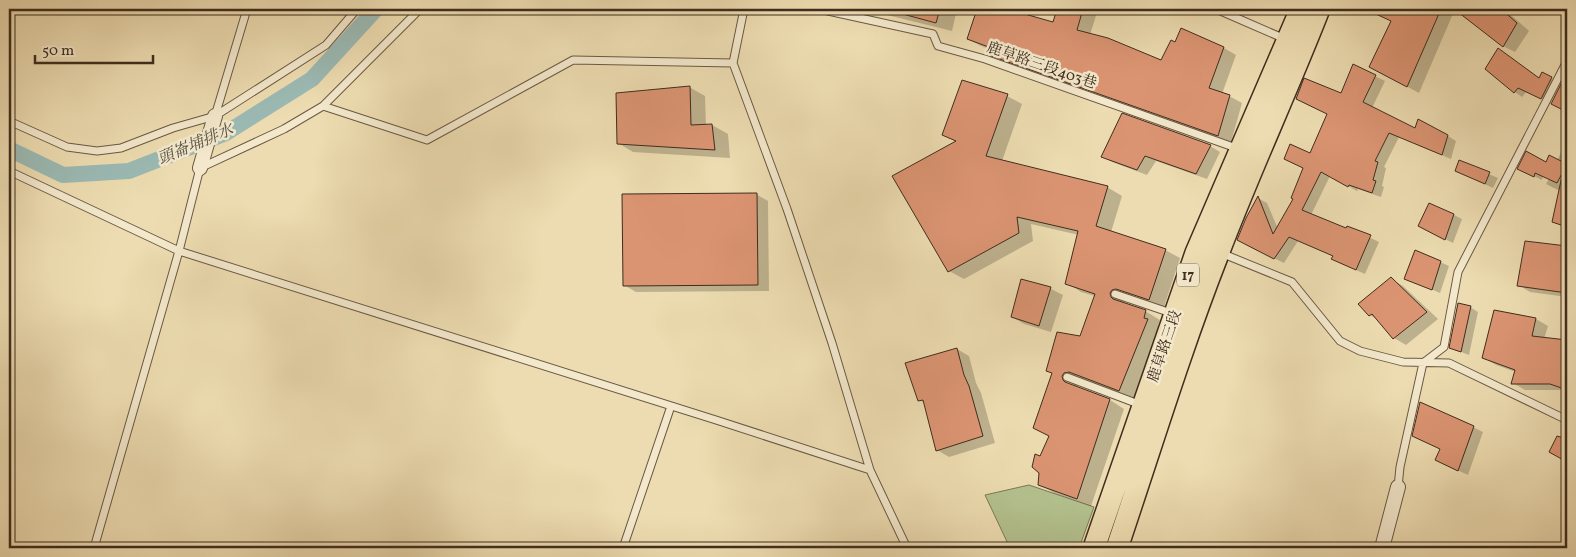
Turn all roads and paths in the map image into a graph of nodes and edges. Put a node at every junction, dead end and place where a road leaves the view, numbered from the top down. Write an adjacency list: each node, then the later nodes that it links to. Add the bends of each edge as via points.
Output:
1 (247, 9): 13 (lane)
2 (357, 9): 13 (lane, via 326,44)
3 (420, 9): 12 (lane)
4 (744, 9): 11 (lane)
5 (819, 9): 15 (lane, 鹿草路三段403巷, via 933,34 938,46 985,59)
6 (1216, 9): 9 (lane)
7 (1301, 9): 9 (main road, 鹿草路三段 / 17)
8 (1319, 9): 15 (main road, 鹿草路三段 / 17, via 1302,53)
9 (1288, 40): 15 (main road, 鹿草路三段 / 17)
10 (1567, 61): 22 (lane, via 1458,272 1444,347)
11 (733, 63): 12 (lane, via 573,60 427,140); 27 (lane, via 787,209)
12 (322, 106): 16 (lane, via 284,129)
13 (215, 116): 14 (lane, via 121,148 97,151 67,147); 16 (street)
14 (9, 120)
15 (1250, 152): 19 (main road, 鹿草路三段 / 17); 21 (main road, 鹿草路三段 / 17, via 1196,253)
16 (200, 168): 18 (lane)
17 (9, 171): 18 (lane)
18 (179, 251): 24 (lane); 29 (lane)
19 (1218, 252): 21 (main road, 鹿草路三段 / 17); 22 (lane, via 1292,282 1340,341 1360,351 1403,362)
20 (1115, 294): 21 (lane)
21 (1183, 319): 25 (main road, 鹿草路三段 / 17)
22 (1423, 363): 26 (lane, via 1449,364); 28 (lane)
23 (1067, 377): 25 (lane)
24 (671, 406): 27 (lane); 30 (lane)
25 (1153, 409): 32 (main road, 鹿草路三段 / 17); 33 (main road, 鹿草路三段 / 17)
26 (1567, 420)
27 (870, 470): 31 (lane)
28 (1398, 487): 34 (street)
29 (94, 548)
30 (624, 548)
31 (907, 548)
32 (1094, 548)
33 (1117, 548)
34 (1382, 548)

